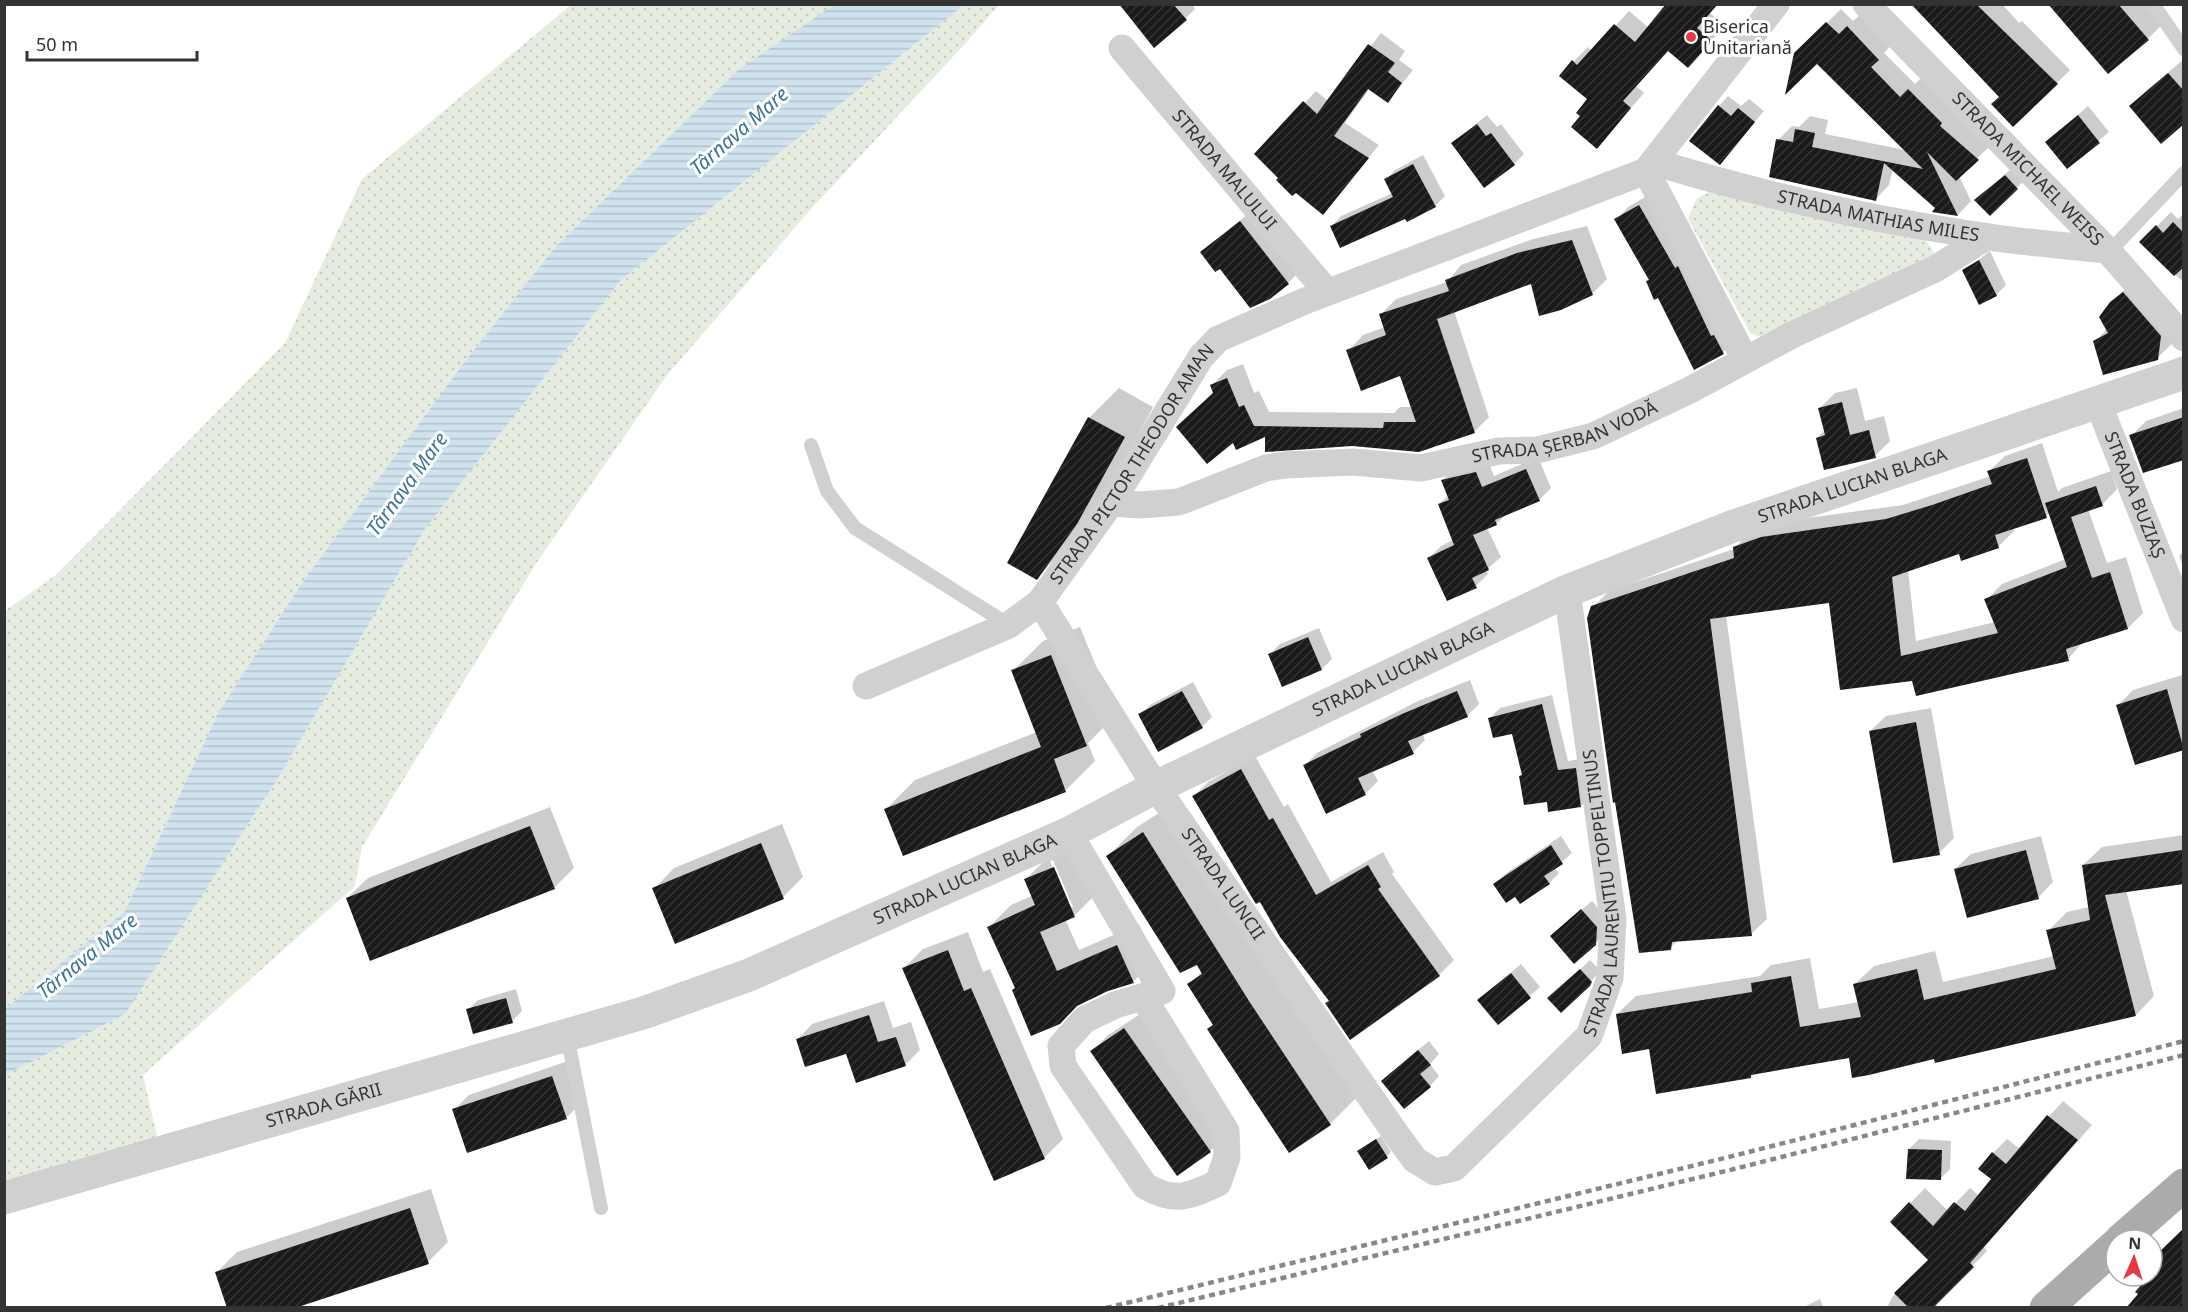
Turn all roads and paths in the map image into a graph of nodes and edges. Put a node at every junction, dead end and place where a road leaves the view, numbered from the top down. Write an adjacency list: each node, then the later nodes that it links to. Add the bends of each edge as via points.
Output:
1 (1776, 4): 6 (street)
2 (1866, 4): 9 (street, STRADA MICHAEL WEISS)
3 (2153, 4): 5 (lane)
4 (1122, 48): 10 (street, STRADA MALULUI)
5 (2184, 50)
6 (1650, 167): 8 (street, STRADA MATHIAS MILES, via 1917,226); 10 (street, STRADA PICTOR THEODOR AMAN); 12 (street)
7 (2184, 173): 9 (lane)
8 (1986, 237): 9 (street, STRADA MATHIAS MILES); 12 (street, STRADA ȘERBAN VODĂ, via 1935,269)
9 (2107, 251): 11 (street, STRADA MICHAEL WEISS)
10 (1327, 292): 16 (street, STRADA PICTOR THEODOR AMAN, via 1218,339 1202,357)
11 (2184, 338)
12 (1745, 358): 16 (street, STRADA ȘERBAN VODĂ, via 1690,390 1593,436 1538,450 1499,451 1421,468 1307,462 1266,468 1179,502)
13 (2184, 374): 14 (street, STRADA LUCIAN BLAGA)
14 (2098, 403): 17 (street, STRADA LUCIAN BLAGA, via 1731,526); 19 (street, STRADA BUZIAȘ)
15 (811, 445): 20 (lane, via 827,491 855,528)
16 (1111, 503): 18 (street, STRADA PICTOR THEODOR AMAN)
17 (1567, 591): 22 (street, STRADA LUCIAN BLAGA); 27 (street, STRADA LAURENTIU TOPPELTINUS, via 1613,919 1611,978 1588,1036 1454,1168 1435,1172)
18 (1040, 602): 20 (street, STRADA PICTOR THEODOR AMAN); 22 (street, STRADA LUNCII)
19 (2184, 620)
20 (1009, 625): 21 (street, STRADA PICTOR THEODOR AMAN)
21 (866, 686)
22 (1156, 787): 23 (street, STRADA LUCIAN BLAGA); 27 (street, STRADA LUNCII)
23 (1069, 833): 24 (street, via 1162,992); 25 (street, STRADA LUCIAN BLAGA, via 749,975)
24 (1143, 997): 24 (street, via 1084,1020 1062,1046 1063,1066 1145,1186 1163,1196 1190,1196 1218,1183 1227,1157 1226,1131)
25 (643, 1013): 26 (street, STRADA GĂRII)
26 (567, 1035): 29 (street, STRADA GĂRII); 30 (lane)
27 (1415, 1160)
28 (2184, 1185): 31 (main road)
29 (4, 1198)
30 (601, 1208)
31 (2135, 1228)
32 (2104, 1256): 33 (main road)
33 (2046, 1308)

